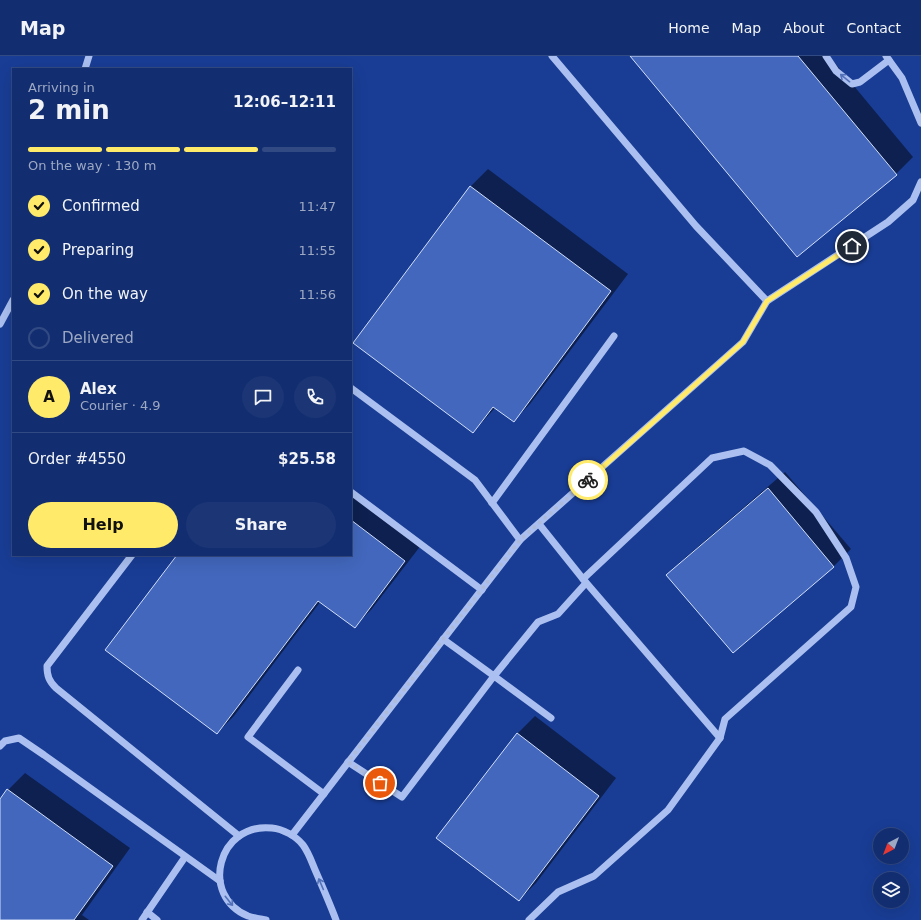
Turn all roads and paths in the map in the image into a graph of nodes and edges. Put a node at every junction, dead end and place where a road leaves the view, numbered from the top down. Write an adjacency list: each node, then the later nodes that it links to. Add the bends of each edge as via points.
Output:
1 (90, 56): 5 (street)
2 (552, 56): 8 (street, via 696,226)
3 (826, 56): 4 (street, one-way to 3, via 860,82 852,84 836,71)
4 (887, 58): 6 (street, via 902,78)
5 (85, 68)
6 (921, 123)
7 (921, 182): 8 (street, via 913,200 888,222)
8 (767, 301): 15 (street, via 743,342)
9 (12, 302): 10 (street)
10 (0, 324)
11 (614, 336): 14 (street)
12 (352, 389): 14 (street, via 475,480)
13 (352, 493): 19 (street)
14 (492, 503): 16 (street)
15 (539, 524): 16 (street); 18 (street)
16 (520, 540): 19 (street)
17 (131, 556): 29 (street, via 47,666 47,674 56,688)
18 (584, 581): 22 (street, via 558,614 538,622); 24 (street); 24 (street, via 712,458 744,451 751,454 770,465 816,512 846,558 856,587 851,607 725,719)
19 (482, 590): 20 (street)
20 (443, 640): 22 (street); 26 (street)
21 (298, 670): 27 (street, via 248,737)
22 (494, 676): 23 (street); 26 (street, via 402,797)
23 (551, 718)
24 (720, 738): 37 (street, via 668,810 594,876 558,892)
25 (0, 746): 30 (street, via 5,741 19,738)
26 (348, 762): 27 (street)
27 (324, 794): 28 (street)
28 (292, 835): 29 (street, via 278,828 262,827 247,830); 36 (street, one-way to 28, via 310,858 303,845)
29 (239, 836): 31 (street, via 224,851)
30 (185, 857): 31 (street); 32 (street)
31 (220, 881): 35 (street, one-way to 35, via 225,896 235,908 248,916)
32 (147, 912): 33 (street); 34 (street)
33 (142, 920)
34 (157, 920)
35 (266, 920)
36 (336, 920)
37 (529, 920)

